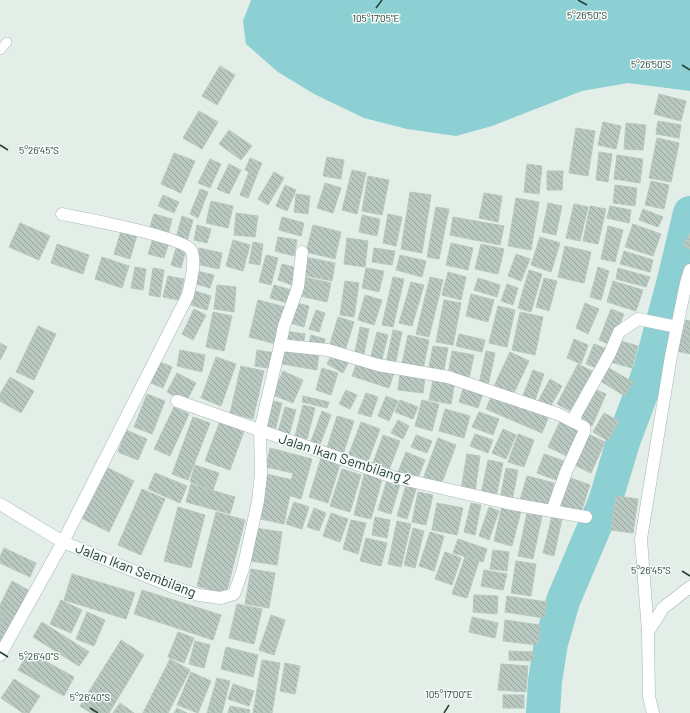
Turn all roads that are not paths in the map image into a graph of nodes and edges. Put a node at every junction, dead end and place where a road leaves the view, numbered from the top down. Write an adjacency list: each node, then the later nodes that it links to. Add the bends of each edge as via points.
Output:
1 (7, 42): 2 (lane)
2 (0, 50)
3 (62, 214): 14 (street, via 184,244 191,250 194,259 188,295)
4 (302, 252): 7 (street, via 298,287 284,326)
5 (690, 270): 6 (street)
6 (677, 327): 9 (street, via 638,319 619,332); 16 (street, via 641,539)
7 (280, 346): 9 (street, via 328,350 378,365 448,377 558,414); 10 (street)
8 (177, 401): 10 (street, Jalan Ikan Sembilang 2)
9 (574, 422): 12 (street, via 584,427 584,432)
10 (260, 430): 12 (street, Jalan Ikan Sembilang 2, via 393,477); 14 (street, Jalan Ikan Sembilang, via 261,474 258,501 243,569 234,594 221,598 199,595)
11 (0, 504): 14 (street, Jalan Ikan Sembilang)
12 (552, 511): 13 (street, Jalan Ikan Sembilang 2)
13 (586, 517)
14 (63, 542): 17 (street, Jalan Ikan Sembilang)
15 (690, 587): 16 (street, via 664,608)
16 (648, 632): 18 (street, via 649,697)
17 (0, 655)
18 (653, 713)

